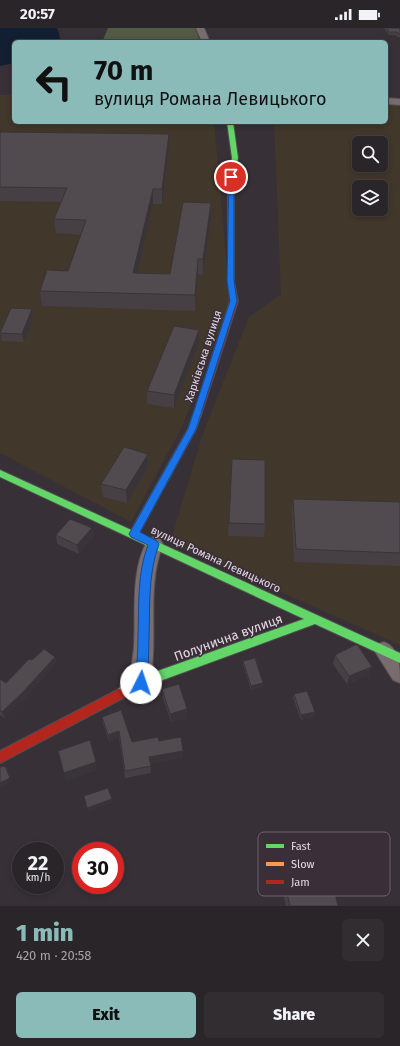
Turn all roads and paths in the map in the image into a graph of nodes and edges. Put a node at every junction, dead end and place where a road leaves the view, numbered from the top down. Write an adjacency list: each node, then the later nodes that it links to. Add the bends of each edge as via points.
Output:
1 (200, 28): 2 (street)
2 (205, 40)
3 (388, 101): 4 (street)
4 (400, 102)
5 (232, 124): 7 (street, Харківська вулиця, via 235,158 231,177 231,281 234,301 192,429)
6 (0, 473): 7 (street, вулиця Романа Левицького)
7 (134, 534): 8 (street, вулиця Романа Левицького)
8 (154, 544): 9 (street, вулиця Романа Левицького); 12 (street, via 144,583)
9 (316, 619): 10 (street, вулиця Романа Левицького); 12 (street, Полунична вулиця)
10 (392, 654): 11 (street)
11 (400, 674)
12 (141, 683): 13 (street, Полунична вулиця)
13 (0, 757)

